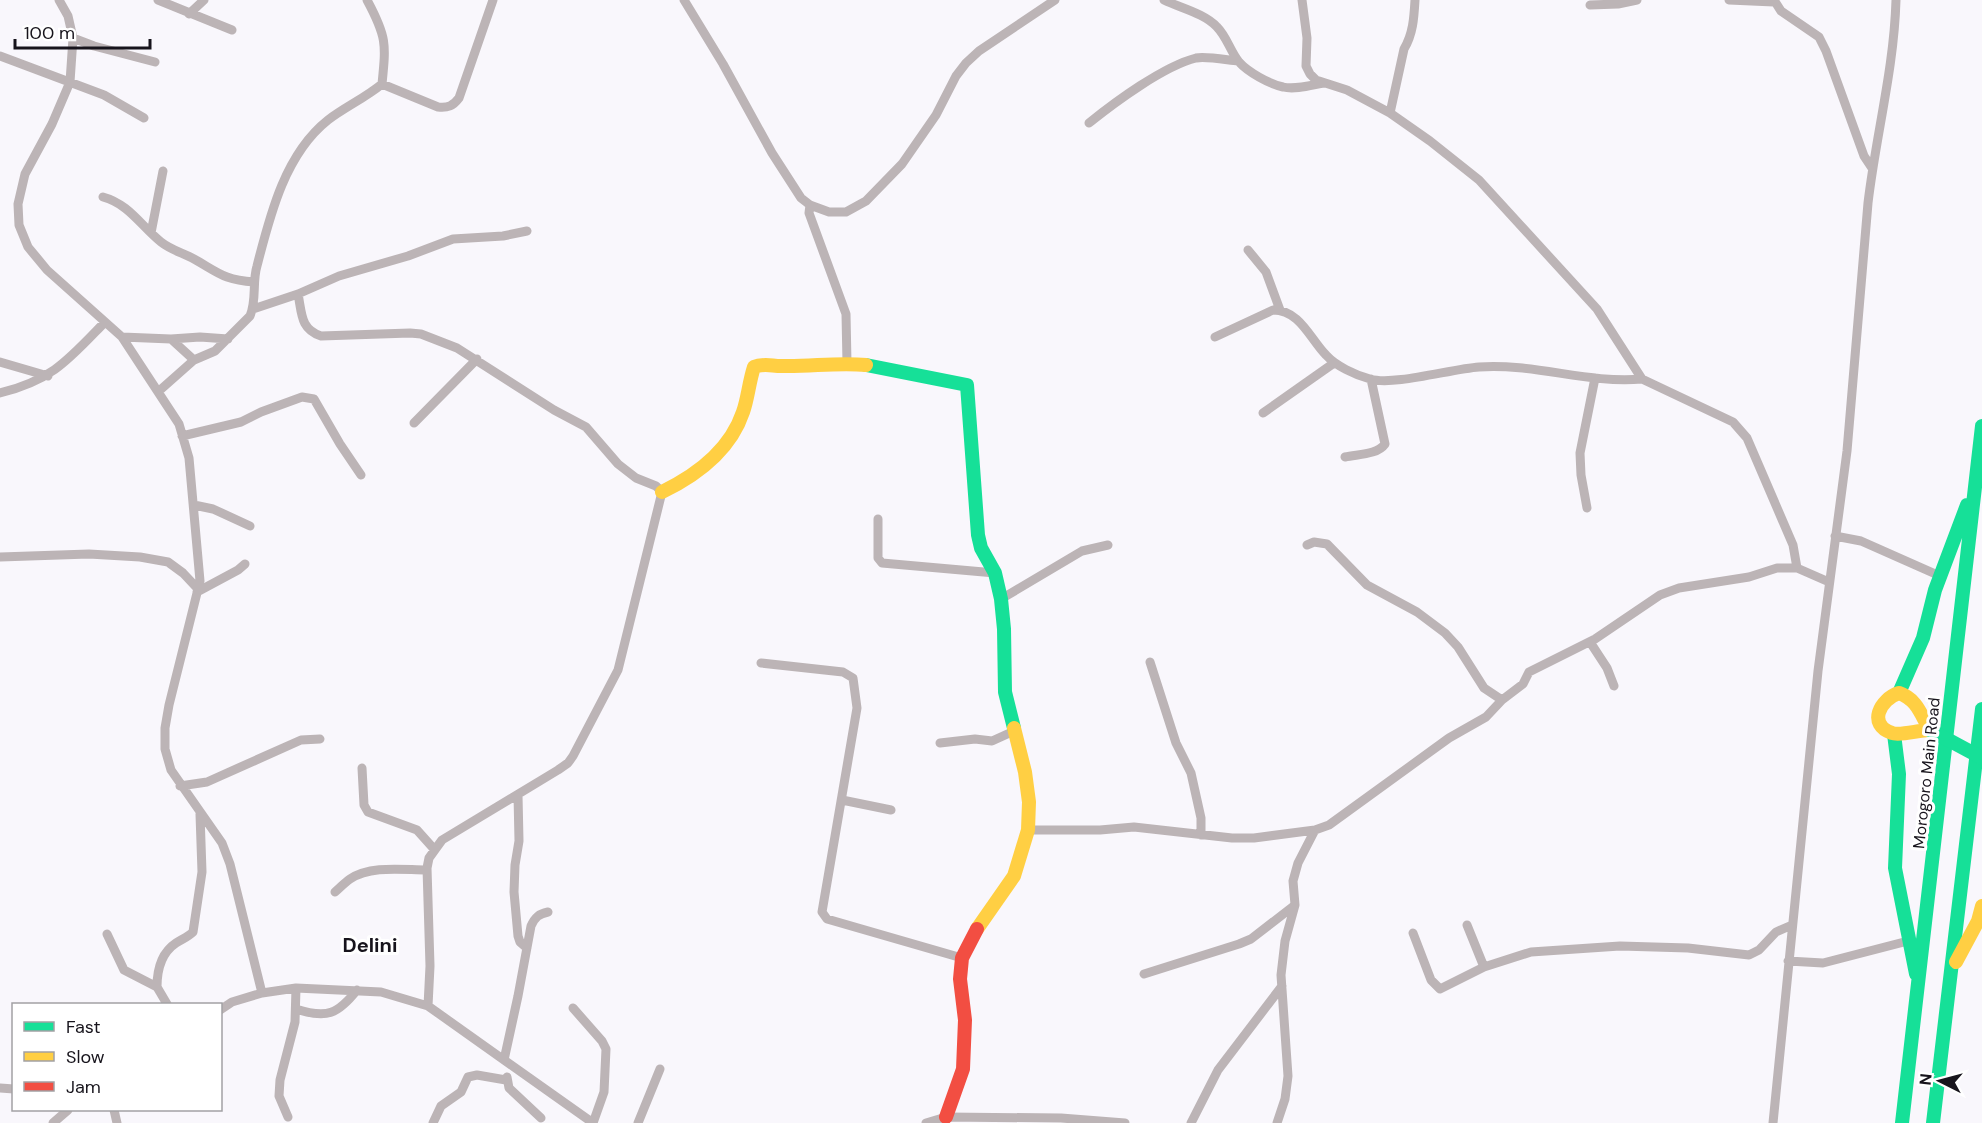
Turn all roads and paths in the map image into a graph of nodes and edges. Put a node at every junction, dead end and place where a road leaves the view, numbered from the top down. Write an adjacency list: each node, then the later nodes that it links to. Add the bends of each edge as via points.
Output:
1 (59, 0): 19 (street)
2 (158, 0): 17 (street)
3 (204, 0): 17 (street)
4 (367, 0): 25 (street, via 386,47)
5 (493, 0): 25 (street, via 456,103 438,107)
6 (684, 0): 32 (street, via 772,153 801,198)
7 (1055, 0): 32 (street, via 966,63 936,116 902,164 866,201 846,212 829,212)
8 (1164, 0): 21 (street, via 1212,22)
9 (1302, 0): 24 (street, via 1306,66 1310,74)
10 (1415, 0): 26 (street, via 1412,33 1404,49)
11 (1637, 0): 15 (street)
12 (1729, 0): 14 (street)
13 (1896, 0): 29 (street, via 1890,76)
14 (1774, 1): 29 (street, via 1781,11 1819,37 1860,147)
15 (1617, 2): 16 (street)
16 (1590, 5)
17 (189, 14): 18 (street)
18 (232, 30)
19 (73, 38): 22 (street); 23 (street)
20 (0, 56): 23 (street)
21 (1238, 61): 24 (street, via 1281,87); 28 (street, via 1198,57 1175,66)
22 (155, 62)
23 (70, 82): 27 (street, via 104,95); 40 (street, via 25,174 18,204 19,225 28,247 47,270)
24 (1324, 83): 26 (street, via 1347,90)
25 (382, 84): 36 (street, via 329,119 294,159 276,200)
26 (1390, 113): 53 (street, via 1494,194 1597,309)
27 (144, 118)
28 (1089, 123)
29 (1872, 168): 68 (street, via 1847,451)
30 (163, 171): 34 (street)
31 (103, 197): 34 (street, via 125,207)
32 (810, 205): 48 (street, via 809,213 846,314)
33 (527, 231): 37 (street, via 453,239 339,276)
34 (151, 233): 36 (street, via 170,249 208,269 233,280)
35 (1248, 250): 39 (street, via 1266,272)
36 (254, 282): 38 (street)
37 (298, 294): 38 (street); 45 (street, via 304,325 314,334 422,334)
38 (253, 309): 44 (street)
39 (1280, 310): 42 (street); 49 (street, via 1302,323)
40 (105, 322): 41 (street); 50 (street)
41 (122, 337): 43 (street); 54 (street)
42 (1215, 338)
43 (171, 339): 44 (street); 46 (street)
44 (228, 339): 46 (street)
45 (477, 359): 57 (street); 63 (street, via 586,427 618,464)
46 (194, 360): 54 (street)
47 (0, 362): 50 (street)
48 (847, 363): 63 (main road, via 754,367 742,414 728,441 700,471); 74 (main road, via 967,385 978,535)
49 (1334, 363): 52 (street); 56 (street)
50 (48, 376): 55 (street)
51 (1595, 378): 52 (street, via 1481,367); 53 (street); 65 (street, via 1580,453)
52 (1371, 379): 60 (street, via 1385,444 1373,452)
53 (1642, 379): 73 (street, via 1741,429 1793,545)
54 (159, 391): 59 (street)
55 (0, 393)
56 (1263, 413)
57 (414, 423)
58 (1982, 426): 62 (main road, Morogoro Main Road)
59 (182, 436): 61 (street, via 241,422 309,397 314,399); 64 (street, via 189,458)
60 (1345, 457)
61 (361, 475)
62 (1976, 482): 75 (main road); 118 (main road, Morogoro Main Road)
63 (662, 492): 94 (street, via 618,670 568,763)
64 (194, 505): 67 (street); 77 (street)
65 (1587, 508)
66 (878, 519): 74 (street, via 880,562)
67 (250, 526)
68 (1834, 536): 75 (street, via 1861,541); 76 (street)
69 (1108, 545): 78 (street, via 1082,551)
70 (1307, 545): 84 (street, via 1328,544 1367,585 1417,612 1445,633 1484,688)
71 (0, 557): 77 (street, via 96,554 149,558 168,562)
72 (245, 564): 77 (street)
73 (1797, 568): 76 (street); 79 (street, via 1777,568 1679,588 1660,595)
74 (995, 573): 78 (main road)
75 (1940, 576): 83 (main road, via 1923,638)
76 (1829, 582): 108 (street)
77 (198, 590): 93 (street, via 165,728 165,749)
78 (1001, 599): 87 (main road, via 1004,686)
79 (1590, 642): 82 (street); 84 (street, via 1529,672 1524,684)
80 (1150, 662): 100 (street, via 1176,743 1191,773)
81 (762, 663): 95 (street, via 843,672 853,678 856,708)
82 (1614, 686)
83 (1899, 693): 86 (main road, via 1909,695 1918,705); 88 (main road, via 1885,698 1878,717 1882,726)
84 (1502, 700): 99 (street, via 1486,717 1449,738 1329,825)
85 (1982, 709): 116 (main road)
86 (1929, 730): 88 (main road); 91 (main road, bridge)
87 (1014, 731): 90 (street, via 992,741); 98 (main road, via 1027,785)
88 (1894, 734): 111 (main road, via 1899,774 1895,868)
89 (320, 739): 93 (street, via 301,740 207,782)
90 (940, 743)
91 (1982, 758)
92 (362, 768): 101 (street, via 364,805 368,812 417,830)
93 (180, 786): 97 (street)
94 (518, 795): 101 (street, via 442,840); 112 (street, via 514,892 518,936)
95 (842, 800): 96 (street); 113 (street, via 822,912 828,919)
96 (891, 810)
97 (200, 812): 120 (street, via 202,872 193,932 165,953 157,971); 123 (street, via 222,843 230,864)
98 (1028, 830): 100 (street, via 1134,827); 113 (main road, via 1014,876 971,938)
99 (1315, 830): 100 (street, via 1254,838); 104 (street, via 1293,881)
100 (1202, 835)
101 (434, 849): 102 (street)
102 (427, 870): 103 (street, via 362,873); 125 (street)
103 (335, 892)
104 (1294, 905): 117 (street, via 1251,939); 119 (street, via 1285,941)
105 (1982, 906): 116 (main road)
106 (548, 912): 112 (street, via 534,919)
107 (1467, 925): 115 (street)
108 (1792, 925): 114 (street); 115 (street, via 1776,932 1749,955 1620,946 1531,952)
109 (1413, 933): 115 (street, via 1431,980 1440,989)
110 (107, 934): 120 (street, via 124,970)
111 (1908, 941): 114 (street, via 1823,963); 118 (main road)
112 (527, 948): 129 (street)
113 (962, 958): 134 (main road, via 963,1069)
114 (1788, 961): 145 (street)
115 (1484, 967)
116 (1951, 971): 147 (main road)
117 (1144, 975)
118 (1919, 985): 146 (main road, Morogoro Main Road)
119 (1282, 986): 143 (street, via 1218,1070); 144 (street, via 1288,1076)
120 (157, 987): 124 (street)
121 (297, 988): 122 (street); 123 (street); 128 (street)
122 (357, 990): 125 (street, via 381,992); 128 (street, via 343,1008 334,1012)
123 (262, 993): 127 (street)
124 (166, 1003)
125 (428, 1006): 129 (street)
126 (573, 1008): 139 (street, via 606,1049 604,1092)
127 (222, 1009)
128 (296, 1009): 133 (street, via 280,1080 279,1096)
129 (507, 1063): 131 (street); 139 (street)
130 (660, 1069): 140 (street)
131 (506, 1080): 135 (street, via 509,1088); 138 (street, via 468,1077 461,1092 441,1106)
132 (67, 1111): 137 (street)
133 (288, 1117)
134 (946, 1117): 136 (street); 141 (street)
135 (541, 1118)
136 (1061, 1120): 142 (street)
137 (53, 1123)
138 (433, 1123)
139 (593, 1123)
140 (638, 1123)
141 (926, 1123)
142 (1125, 1123)
143 (1191, 1123)
144 (1277, 1123)
145 (1773, 1123)
146 (1902, 1123)
147 (1933, 1123)

